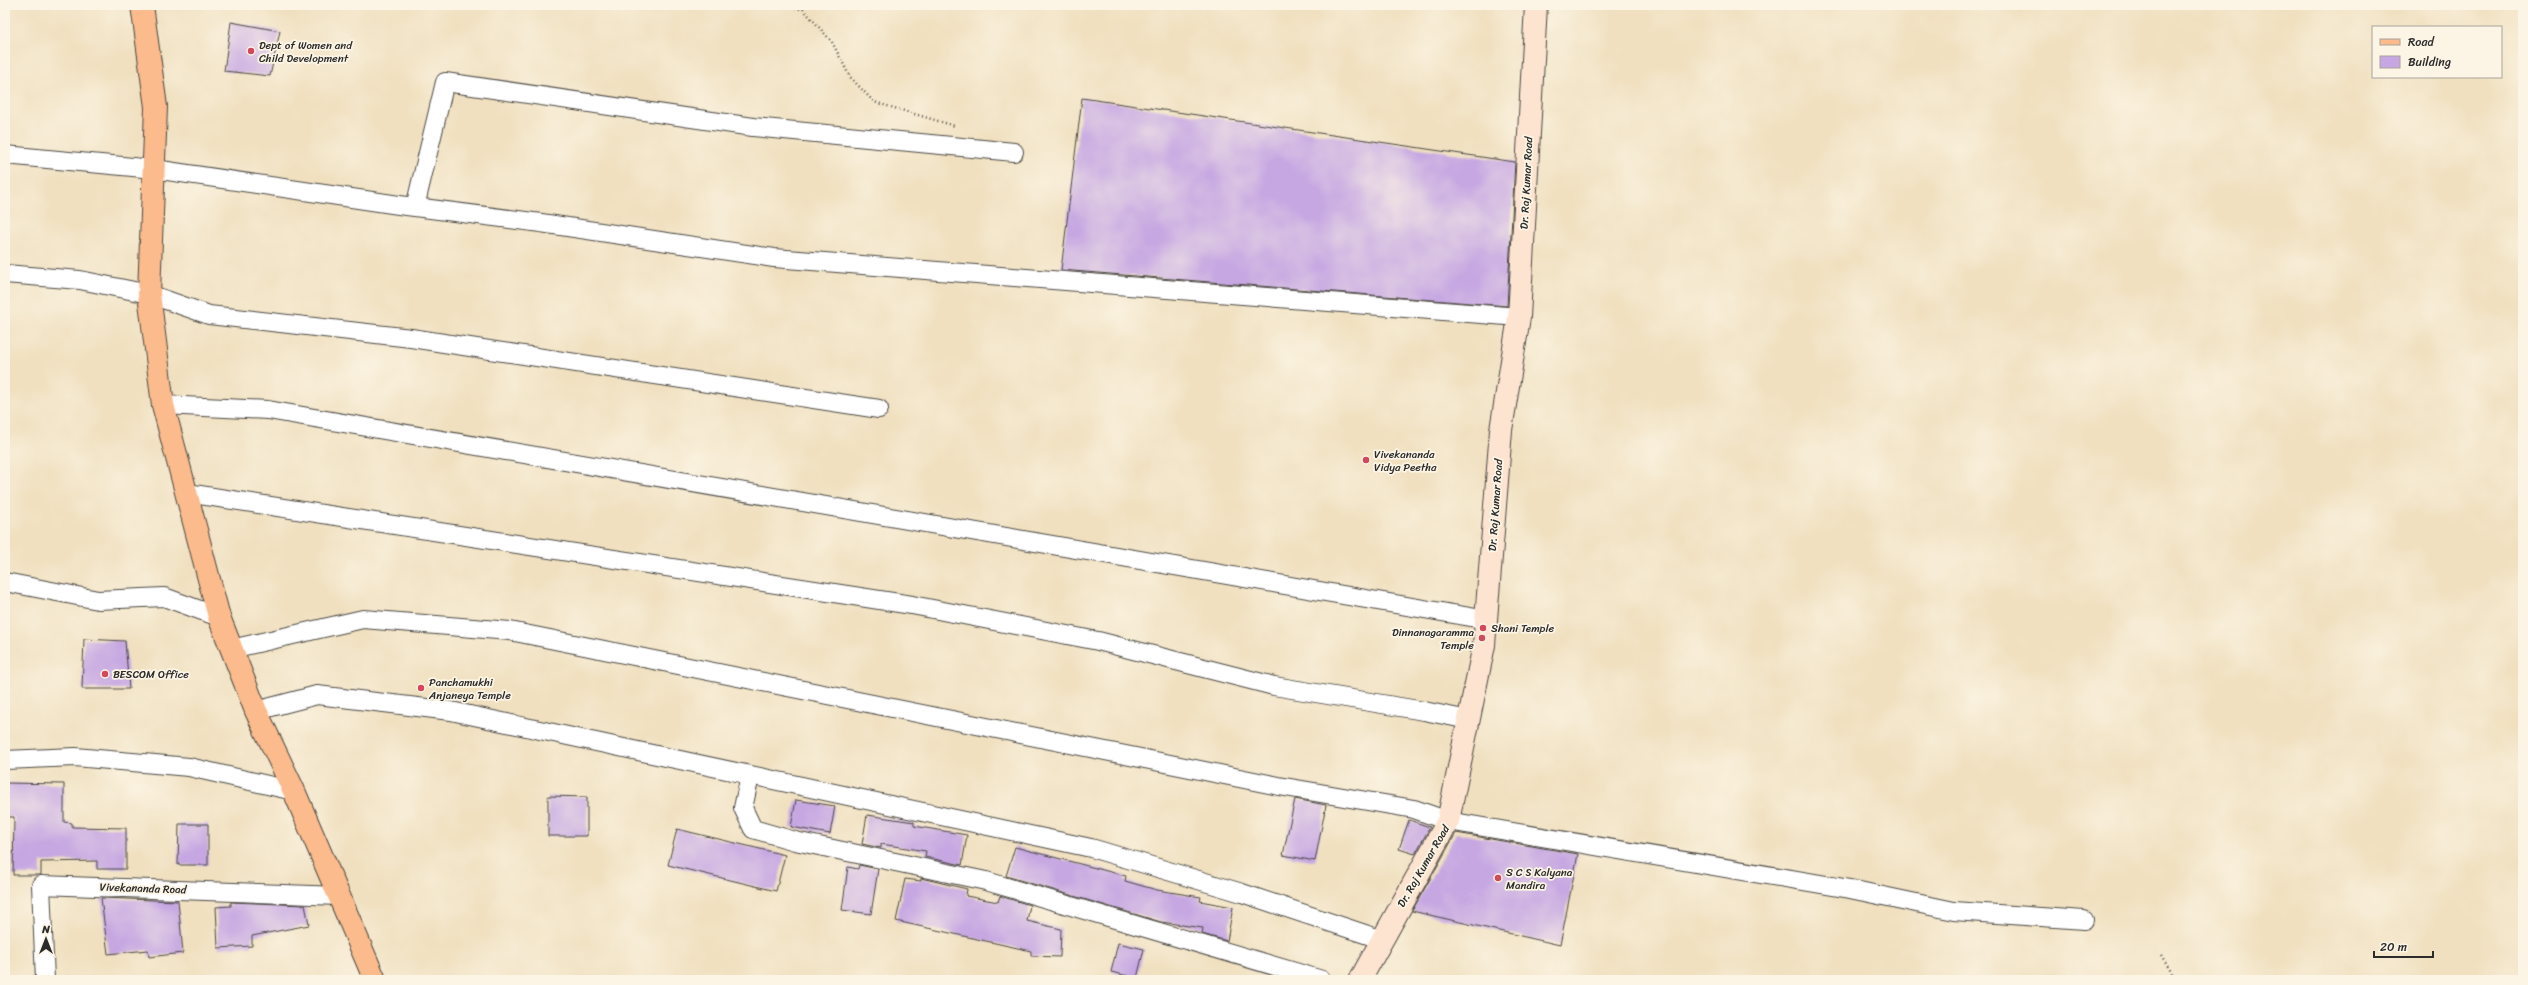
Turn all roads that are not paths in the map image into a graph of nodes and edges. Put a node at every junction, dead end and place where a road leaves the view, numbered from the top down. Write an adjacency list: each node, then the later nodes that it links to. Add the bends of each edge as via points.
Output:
1 (142, 5): 5 (main road, via 156,107)
2 (1536, 5): 9 (street, Dr. Raj Kumar Road)
3 (1014, 152): 6 (street, via 754,127 444,82)
4 (5, 156): 5 (street)
5 (154, 169): 6 (street); 8 (main road)
6 (415, 207): 9 (street, via 774,258)
7 (5, 274): 8 (street, via 80,280)
8 (149, 294): 10 (main road); 11 (street, via 209,315 411,338)
9 (1519, 317): 15 (street, Dr. Raj Kumar Road, via 1501,430)
10 (163, 405): 12 (main road); 15 (street, via 268,410)
11 (879, 409)
12 (187, 493): 14 (main road); 18 (street, via 912,605 1098,641 1274,686)
13 (5, 582): 14 (street, via 98,600 164,597)
14 (219, 617): 16 (main road)
15 (1488, 620): 18 (street, Dr. Raj Kumar Road)
16 (231, 649): 17 (main road); 22 (street, via 363,619 510,631 1279,786 1414,809)
17 (256, 711): 20 (street, via 317,695 451,711); 21 (main road)
18 (1469, 720): 22 (street, Dr. Raj Kumar Road)
19 (5, 760): 21 (street, via 75,757 189,767)
20 (750, 776): 25 (street, via 1091,848 1242,893); 28 (street, via 743,808 754,829 795,841 986,882)
21 (294, 791): 23 (main road)
22 (1448, 821): 24 (street, via 1850,889 1954,911); 25 (street, Dr. Raj Kumar Road)
23 (340, 896): 26 (street, Vivekananda Road, via 42,885); 27 (main road)
24 (2084, 920)
25 (1383, 940): 29 (street, Dr. Raj Kumar Road)
26 (45, 980)
27 (375, 980)
28 (1322, 980)
29 (1360, 980)

